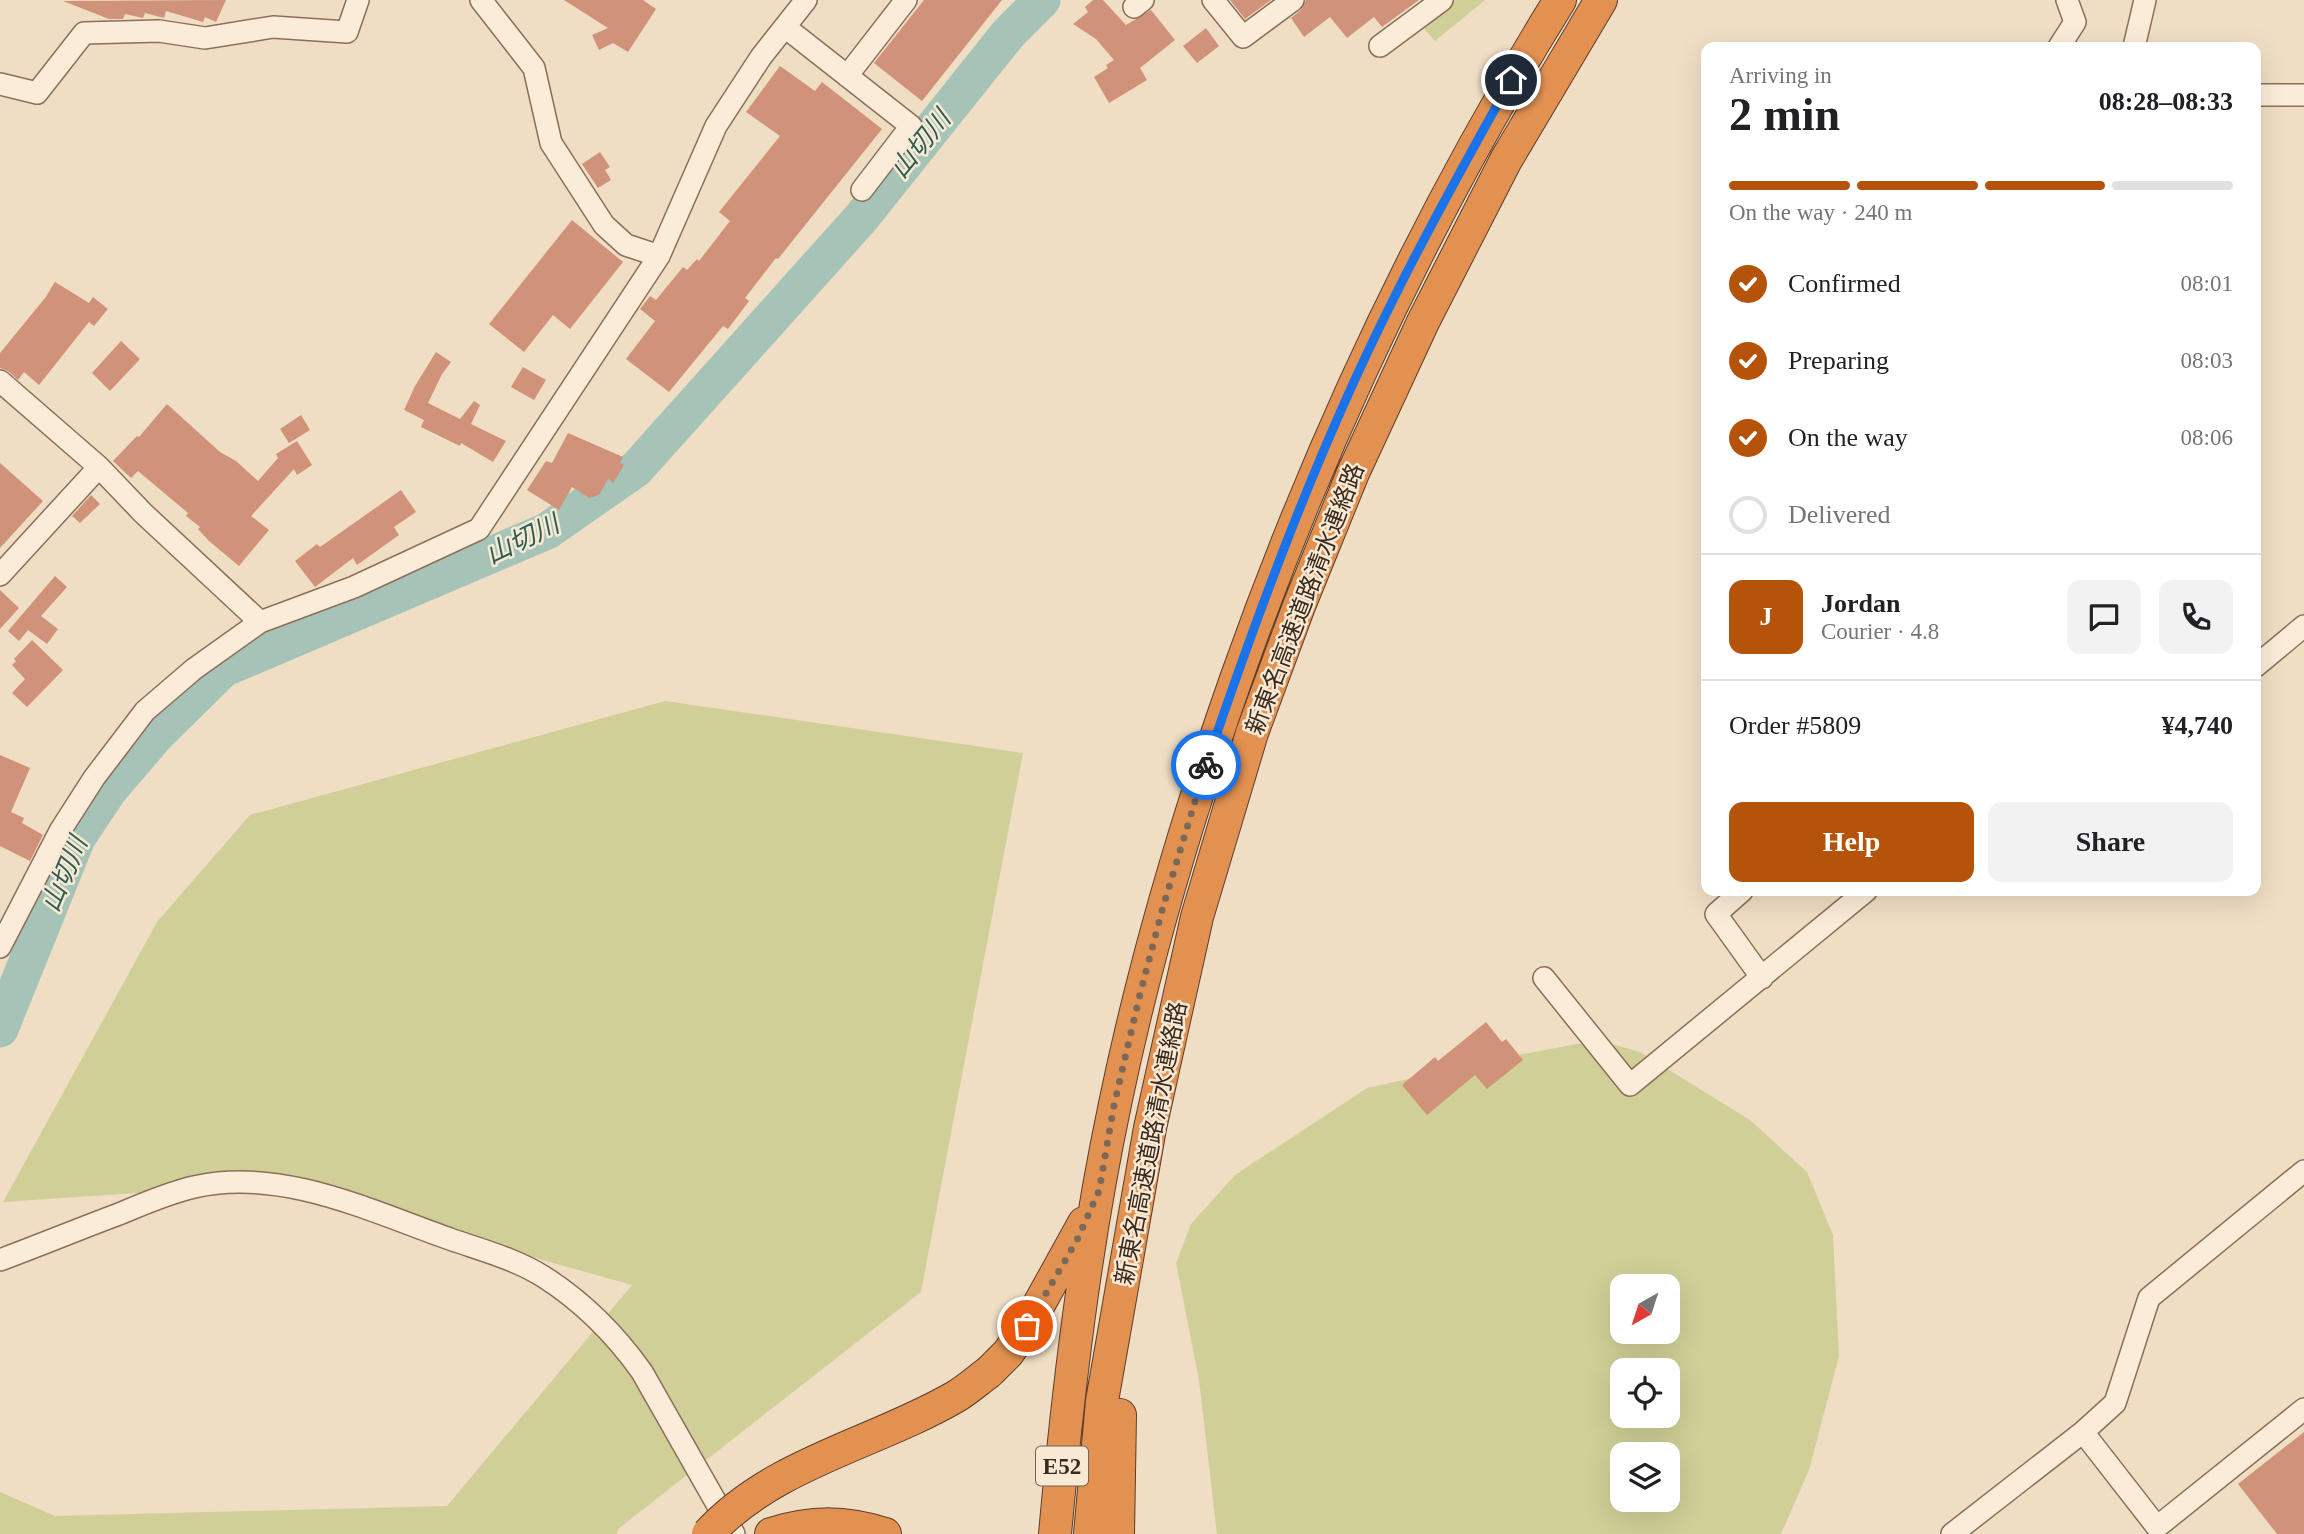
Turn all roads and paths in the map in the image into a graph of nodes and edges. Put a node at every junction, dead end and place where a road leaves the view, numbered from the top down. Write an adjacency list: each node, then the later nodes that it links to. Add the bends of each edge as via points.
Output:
1 (358, 0): 16 (street, via 348,33 273,27 205,38 159,31 84,33 37,93)
2 (481, 0): 20 (street, via 534,68 551,143 604,225 626,245)
3 (906, 0): 15 (street)
4 (1213, 0): 5 (street, via 1243,37)
5 (1293, 0)
6 (1441, 0): 14 (street)
7 (1560, 0): 33 (highway, 新東名高速道路清水連絡路 / E52, via 1477,140 1396,293 1322,456 1268,591 1190,815 1140,994)
8 (1601, 0): 35 (highway, 新東名高速道路清水連絡路, via 1506,160 1423,322 1353,473 1252,733 1197,916 1150,1128)
9 (2067, 0): 12 (street, via 2075,22)
10 (2146, 0): 13 (street)
11 (794, 9): 15 (street); 20 (street, via 716,127)
12 (2062, 42)
13 (2135, 42)
14 (1380, 46)
15 (846, 76): 19 (street, via 911,126)
16 (0, 84)
17 (2261, 94): 18 (street)
18 (2304, 95)
19 (862, 190)
20 (659, 256): 24 (street, via 479,529 354,587)
21 (0, 381): 22 (street)
22 (99, 467): 23 (street); 24 (street)
23 (0, 575)
24 (260, 622): 29 (street, via 145,711 60,831)
25 (2304, 626): 26 (street)
26 (2261, 662)
27 (1736, 896): 31 (street, via 1716,914)
28 (1860, 896): 31 (street)
29 (0, 947)
30 (1544, 978): 31 (street, via 1630,1085)
31 (1762, 978)
32 (2304, 1171): 37 (street, via 2149,1298 2115,1403)
33 (1099, 1191): 39 (highway, bridge, via 1077,1240 1027,1326 989,1372 928,1411 785,1476 722,1519); 43 (highway, 新東名高速道路清水連絡路 / E52, via 1077,1319)
34 (0, 1261): 40 (street, via 193,1187 260,1183 347,1202 513,1262 574,1297 625,1348)
35 (1112, 1404): 44 (highway, E52); 45 (highway)
36 (2304, 1409): 37 (street, via 2157,1527)
37 (2083, 1432): 38 (street)
38 (1979, 1526): 46 (street)
39 (708, 1534)
40 (734, 1534)
41 (771, 1534): 42 (highway, via 829,1523)
42 (885, 1534)
43 (1055, 1534)
44 (1090, 1534)
45 (1118, 1534)
46 (1952, 1534)

